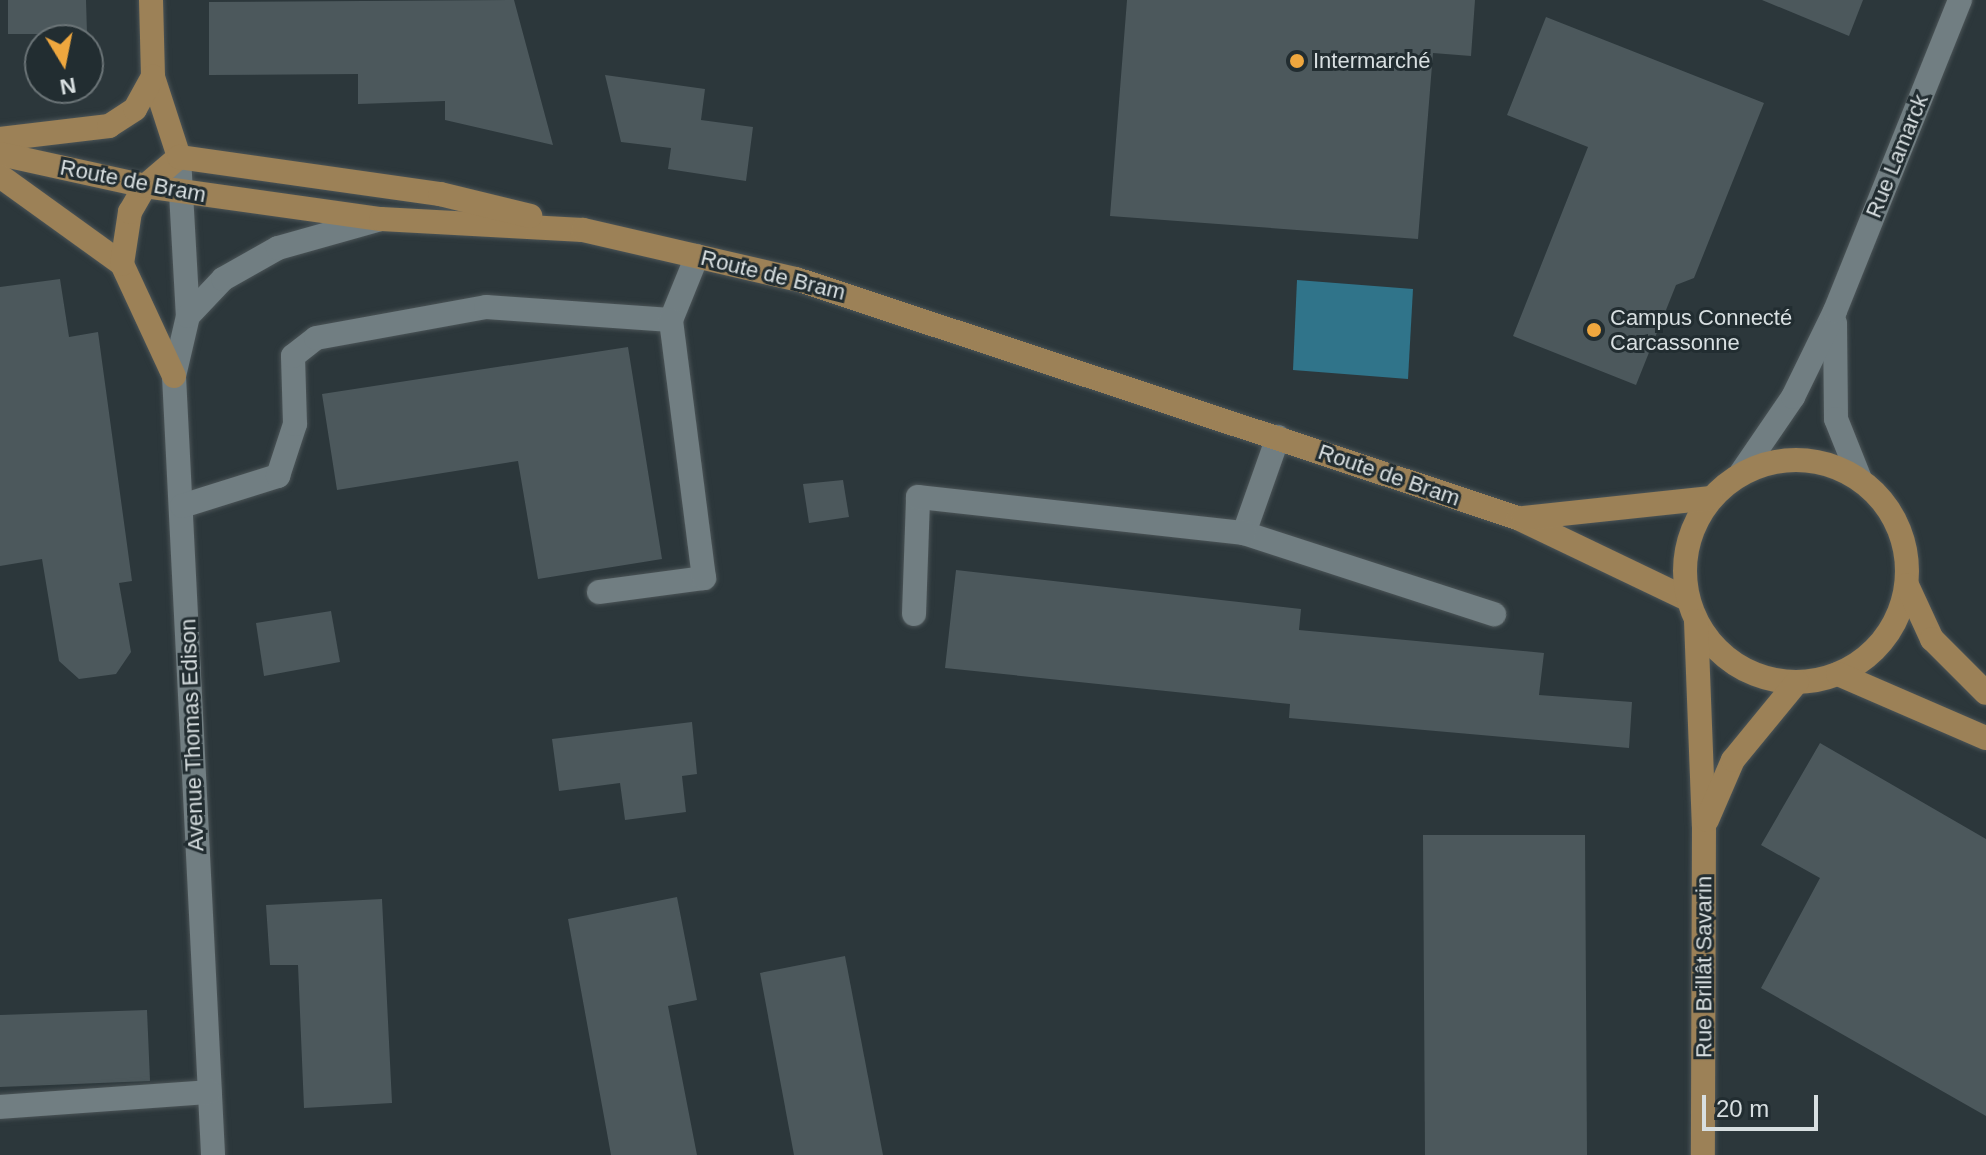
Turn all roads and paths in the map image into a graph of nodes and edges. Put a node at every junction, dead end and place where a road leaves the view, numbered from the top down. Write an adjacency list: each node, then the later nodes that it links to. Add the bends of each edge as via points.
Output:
1 (151, 0): 3 (main road)
2 (1960, 0): 14 (street, Rue Lamarck)
3 (153, 77): 4 (main road, via 135,109 109,126); 6 (main road)
4 (0, 139)
5 (0, 154): 8 (main road, Route de Bram)
6 (179, 157): 8 (main road); 9 (street, Avenue Thomas Edison); 11 (main road, via 440,194)
7 (0, 176): 13 (main road)
8 (145, 186): 9 (main road, Route de Bram); 13 (main road, via 130,212)
9 (182, 192): 10 (main road, Route de Bram); 15 (street, Avenue Thomas Edison)
10 (381, 219): 11 (main road, Route de Bram); 15 (street, via 278,248 223,279)
11 (583, 230): 12 (main road, Route de Bram)
12 (697, 256): 16 (street); 18 (main road, Route de Bram, via 917,313)
13 (122, 264): 17 (main road)
14 (1835, 311): 19 (street, Rue Lamarck, via 1793,397); 20 (street, Rue Lamarck, via 1836,419)
15 (188, 316): 17 (street, Avenue Thomas Edison)
16 (671, 320): 22 (street, via 486,307 316,338 291,364 295,424 278,476); 26 (street, via 704,578)
17 (174, 376): 22 (street, Avenue Thomas Edison)
18 (1278, 437): 23 (main road, Route de Bram); 24 (street)
19 (1741, 473): 20 (main road, via 1802,459); 21 (main road)
20 (1860, 479): 25 (main road, via 1898,526)
21 (1711, 498): 23 (main road, Route de Bram); 27 (main road, via 1684,563)
22 (182, 506): 35 (street, Avenue Thomas Edison)
23 (1518, 518): 27 (main road, Route de Bram)
24 (1244, 533): 28 (street, via 918,497); 29 (street)
25 (1907, 585): 30 (main road, Route de Bram, via 1885,638); 32 (main road, via 1932,639)
26 (599, 592)
27 (1692, 610): 31 (main road, Route de Bram, via 1738,666); 34 (main road, Rue Brillât Savarin)
28 (914, 614)
29 (1494, 614)
30 (1838, 674): 31 (main road, Route de Bram); 33 (main road)
31 (1797, 682): 34 (main road, Rue Brillât Savarin, via 1733,760)
32 (1986, 693)
33 (1986, 738)
34 (1704, 826): 38 (main road, Rue Brillât Savarin)
35 (209, 1092): 36 (street); 37 (street, Avenue Thomas Edison)
36 (0, 1107)
37 (213, 1155)
38 (1703, 1155)

